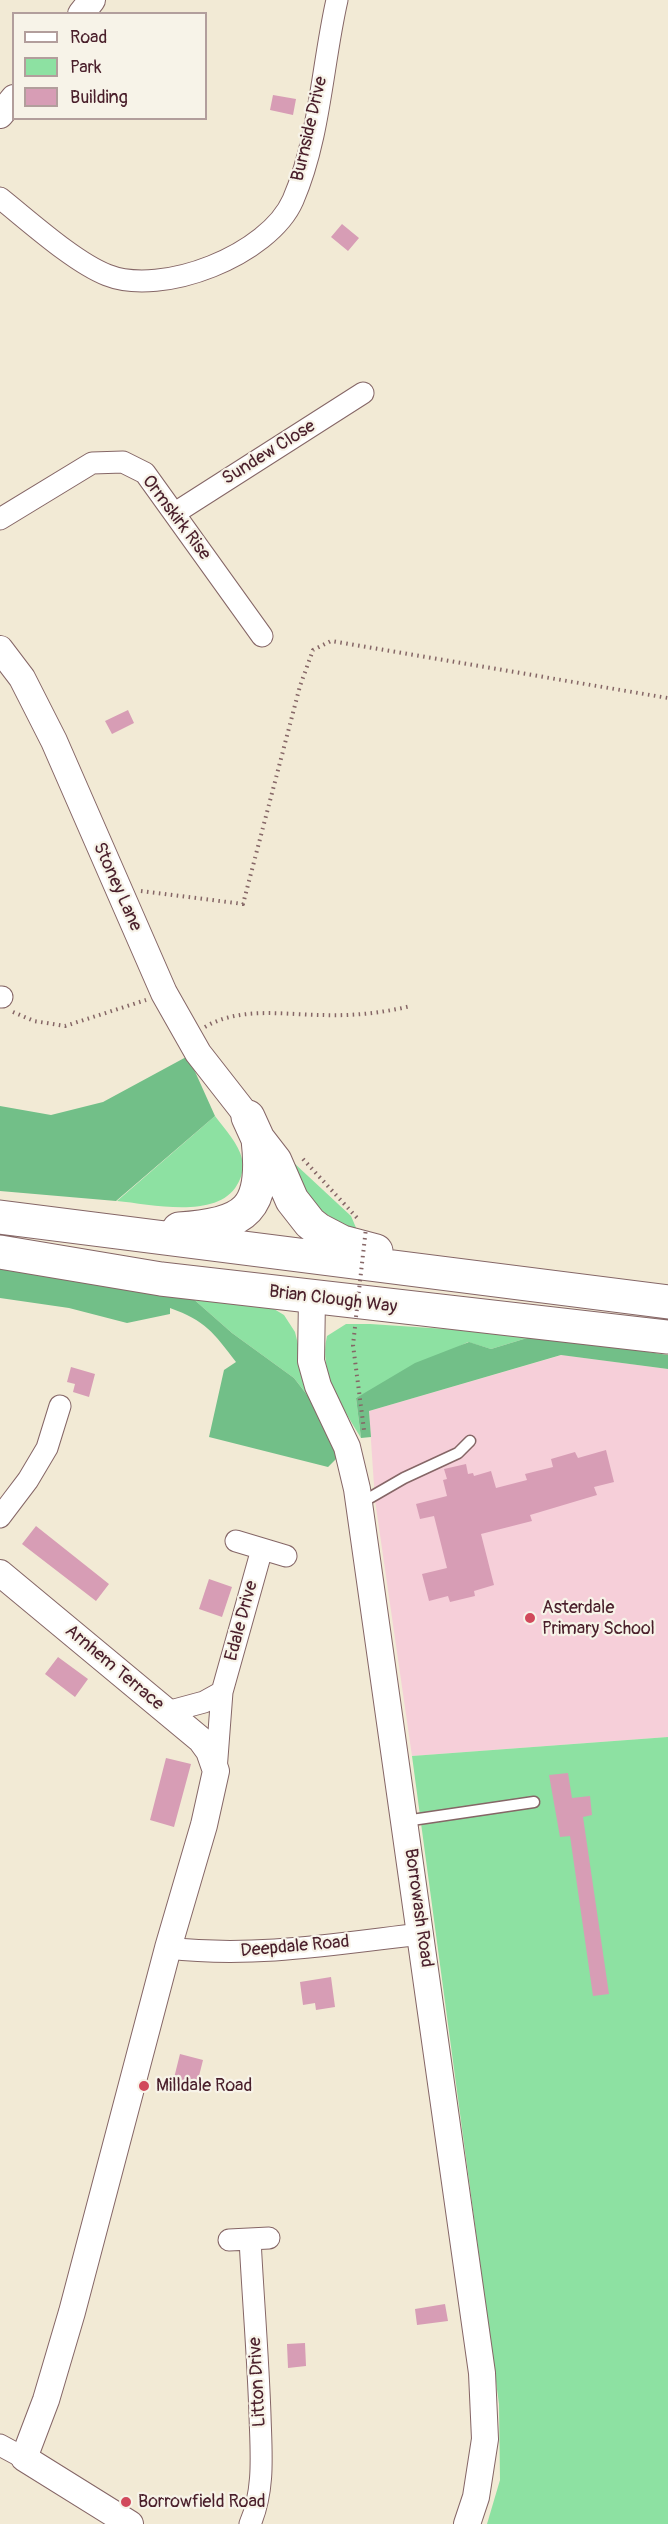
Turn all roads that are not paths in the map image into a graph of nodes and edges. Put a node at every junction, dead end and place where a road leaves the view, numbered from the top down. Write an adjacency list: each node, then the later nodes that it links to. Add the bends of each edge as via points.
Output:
1 (92, 0): 3 (street)
2 (337, 0): 4 (street, Burnside Drive, via 316,115 292,203 280,220 239,254 210,267 164,279 109,276 83,262)
3 (83, 12)
4 (0, 198)
5 (363, 393): 6 (street, Sundew Close)
6 (175, 513): 7 (street, Ormskirk Rise, via 145,473 123,462 92,463); 8 (street, Ormskirk Rise)
7 (0, 519)
8 (262, 636)
9 (0, 649): 10 (street, Stoney Lane, via 22,678 54,741 164,993 198,1053)
10 (253, 1128): 12 (highway, via 261,1166 258,1187 253,1202 239,1215 201,1228); 14 (highway, via 275,1161 300,1213 330,1236 402,1258)
11 (0, 1217): 12 (highway)
12 (112, 1233): 14 (highway)
13 (0, 1252): 15 (highway, Brian Clough Way, via 161,1280)
14 (557, 1287): 16 (highway)
15 (312, 1298): 17 (highway, Brian Clough Way); 20 (street, Borrowash Road, via 311,1361 318,1386 347,1448)
16 (668, 1302)
17 (668, 1337)
18 (60, 1406): 21 (street, via 47,1448)
19 (470, 1441): 20 (lane, via 458,1454)
20 (359, 1504): 30 (street, Borrowash Road)
21 (0, 1517)
22 (236, 1541): 23 (street)
23 (262, 1549): 24 (street); 26 (street, Edale Drive)
24 (286, 1556)
25 (0, 1573): 27 (street, Arnhem Terrace)
26 (222, 1692): 27 (street, via 204,1702); 28 (street, Edale Drive)
27 (167, 1712): 28 (street, Arnhem Terrace, via 201,1740)
28 (216, 1771): 32 (street)
29 (534, 1802): 30 (lane)
30 (405, 1821): 31 (street, Borrowash Road)
31 (421, 1934): 32 (street, Deepdale Road, via 258,1953); 38 (street, Borrowash Road, via 482,2373 485,2439 476,2497)
32 (168, 1948): 35 (street, via 72,2312)
33 (249, 2239): 37 (street, Litton Drive, via 261,2478 259,2500)
34 (0, 2445): 35 (street)
35 (24, 2458): 36 (street)
36 (130, 2524)
37 (250, 2524)
38 (467, 2524)

